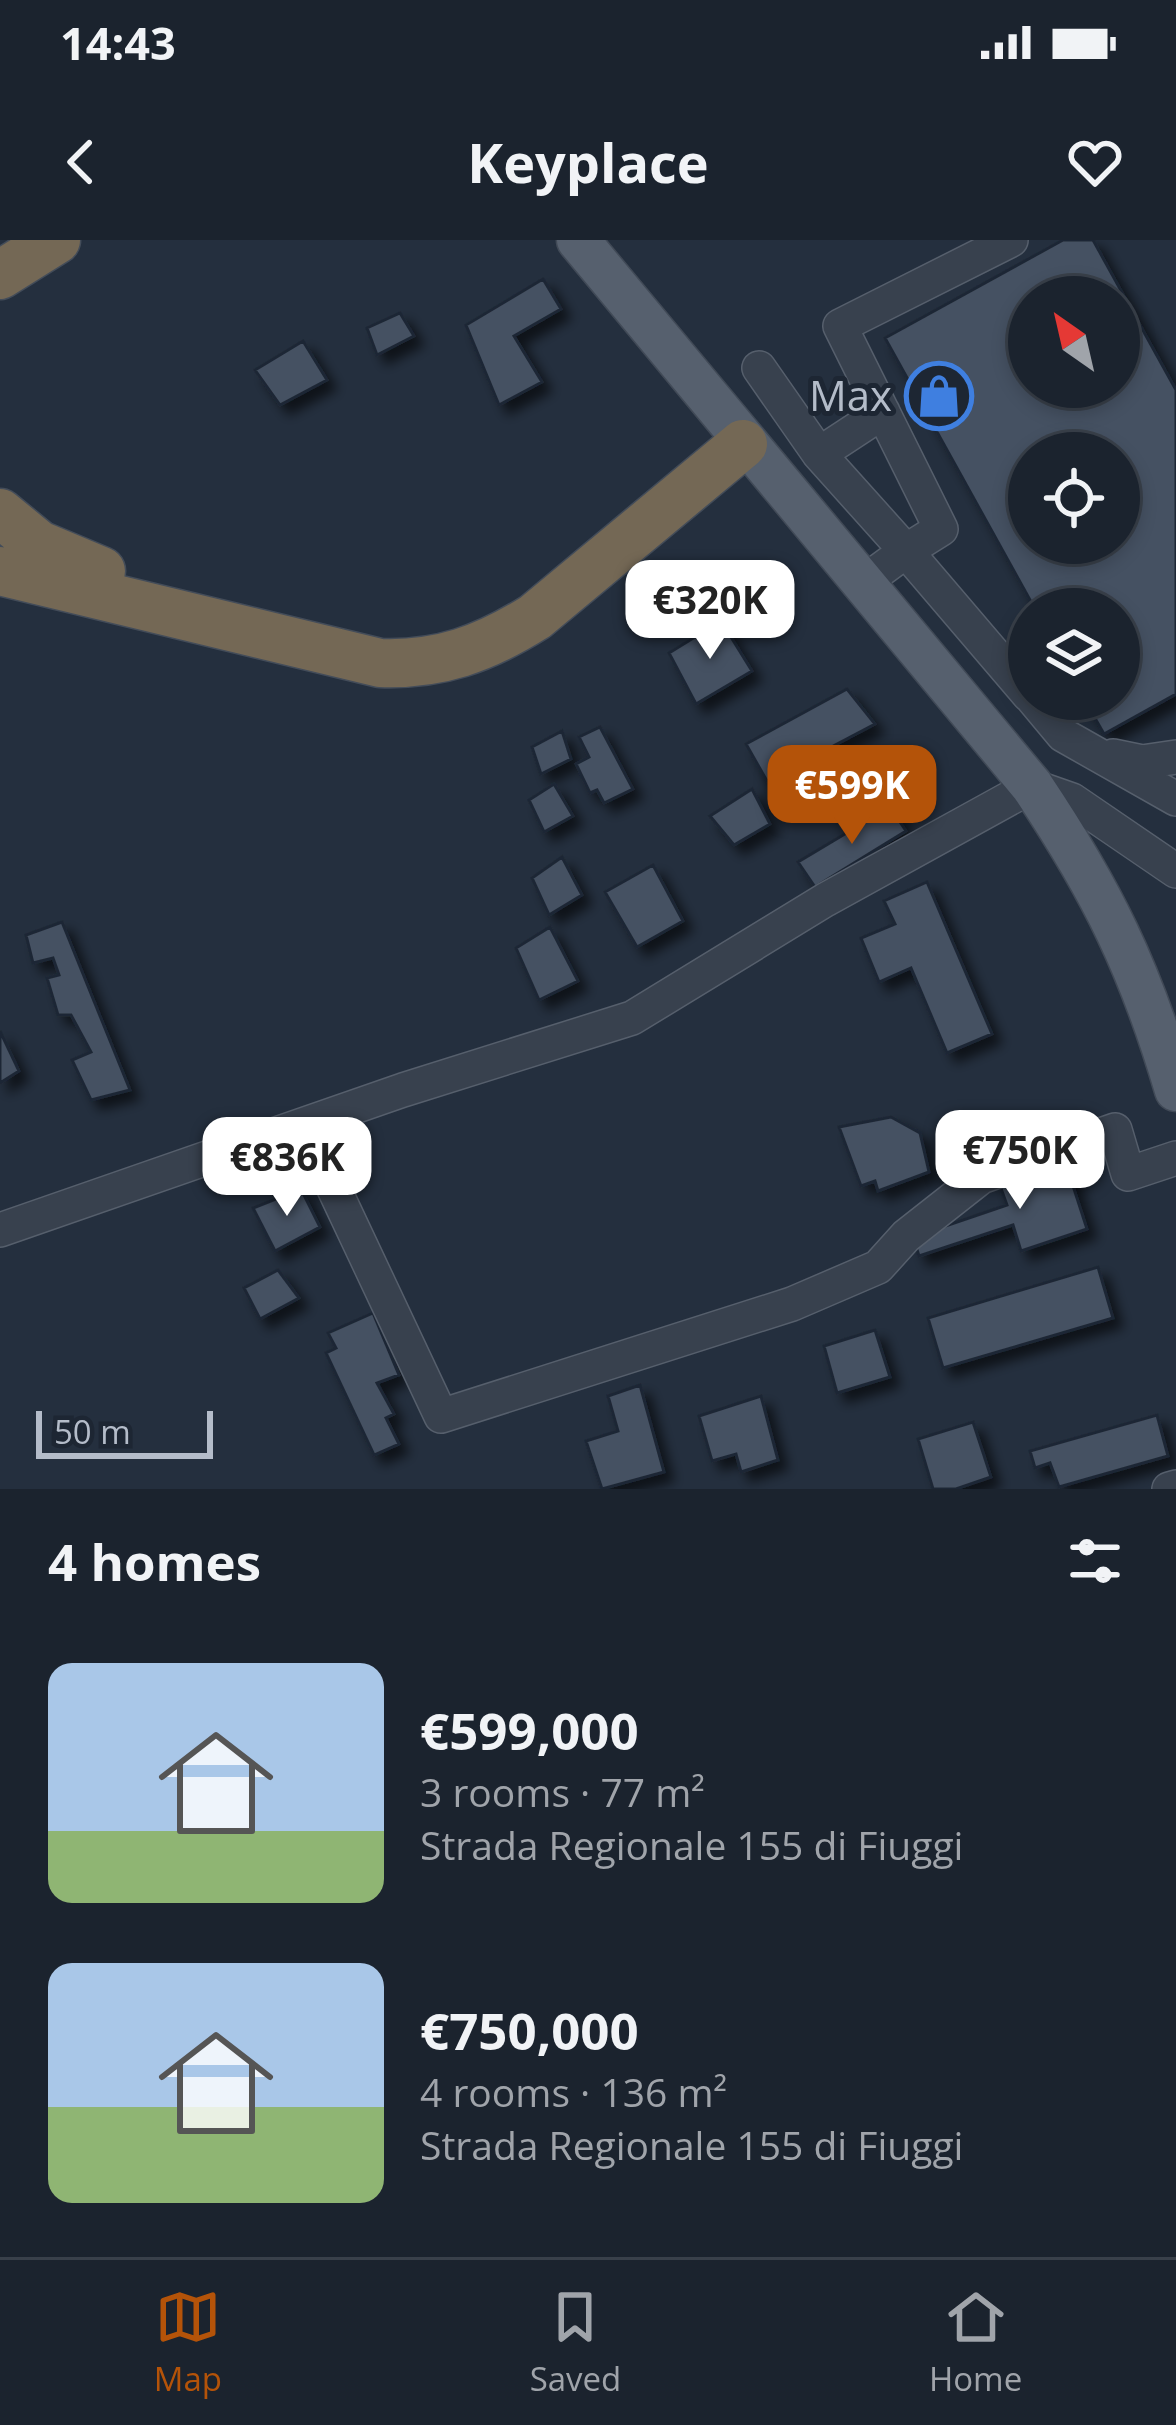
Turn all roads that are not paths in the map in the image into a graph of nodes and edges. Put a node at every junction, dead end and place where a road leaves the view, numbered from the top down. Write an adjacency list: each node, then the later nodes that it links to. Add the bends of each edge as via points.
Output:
1 (56, 240): 4 (highway)
2 (578, 240): 7 (main road)
3 (1011, 240): 6 (street, via 840,326)
4 (0, 275)
5 (759, 368): 8 (street)
6 (883, 412): 8 (street); 10 (street, via 941,530)
7 (742, 444): 12 (main road); 13 (highway, via 498,640 427,665 380,663)
8 (819, 454): 10 (street)
9 (0, 513): 13 (highway, via 39,544)
10 (906, 551): 12 (street); 14 (street)
11 (10, 572): 13 (highway)
12 (865, 582): 18 (main road)
13 (280, 637)
14 (1008, 670)
15 (1050, 720): 16 (street)
16 (1096, 753): 17 (street, via 1142,762); 19 (street)
17 (1176, 757)
18 (1032, 786): 20 (street, via 1072,800); 21 (main road, via 1090,872 1146,987); 22 (street, via 632,1018)
19 (1176, 799)
20 (1176, 871)
21 (1176, 1090)
22 (304, 1125): 23 (street, via 441,1416 791,1304 878,1268 981,1177 1115,1130 1128,1174); 24 (street)
23 (1176, 1158)
24 (0, 1229)

